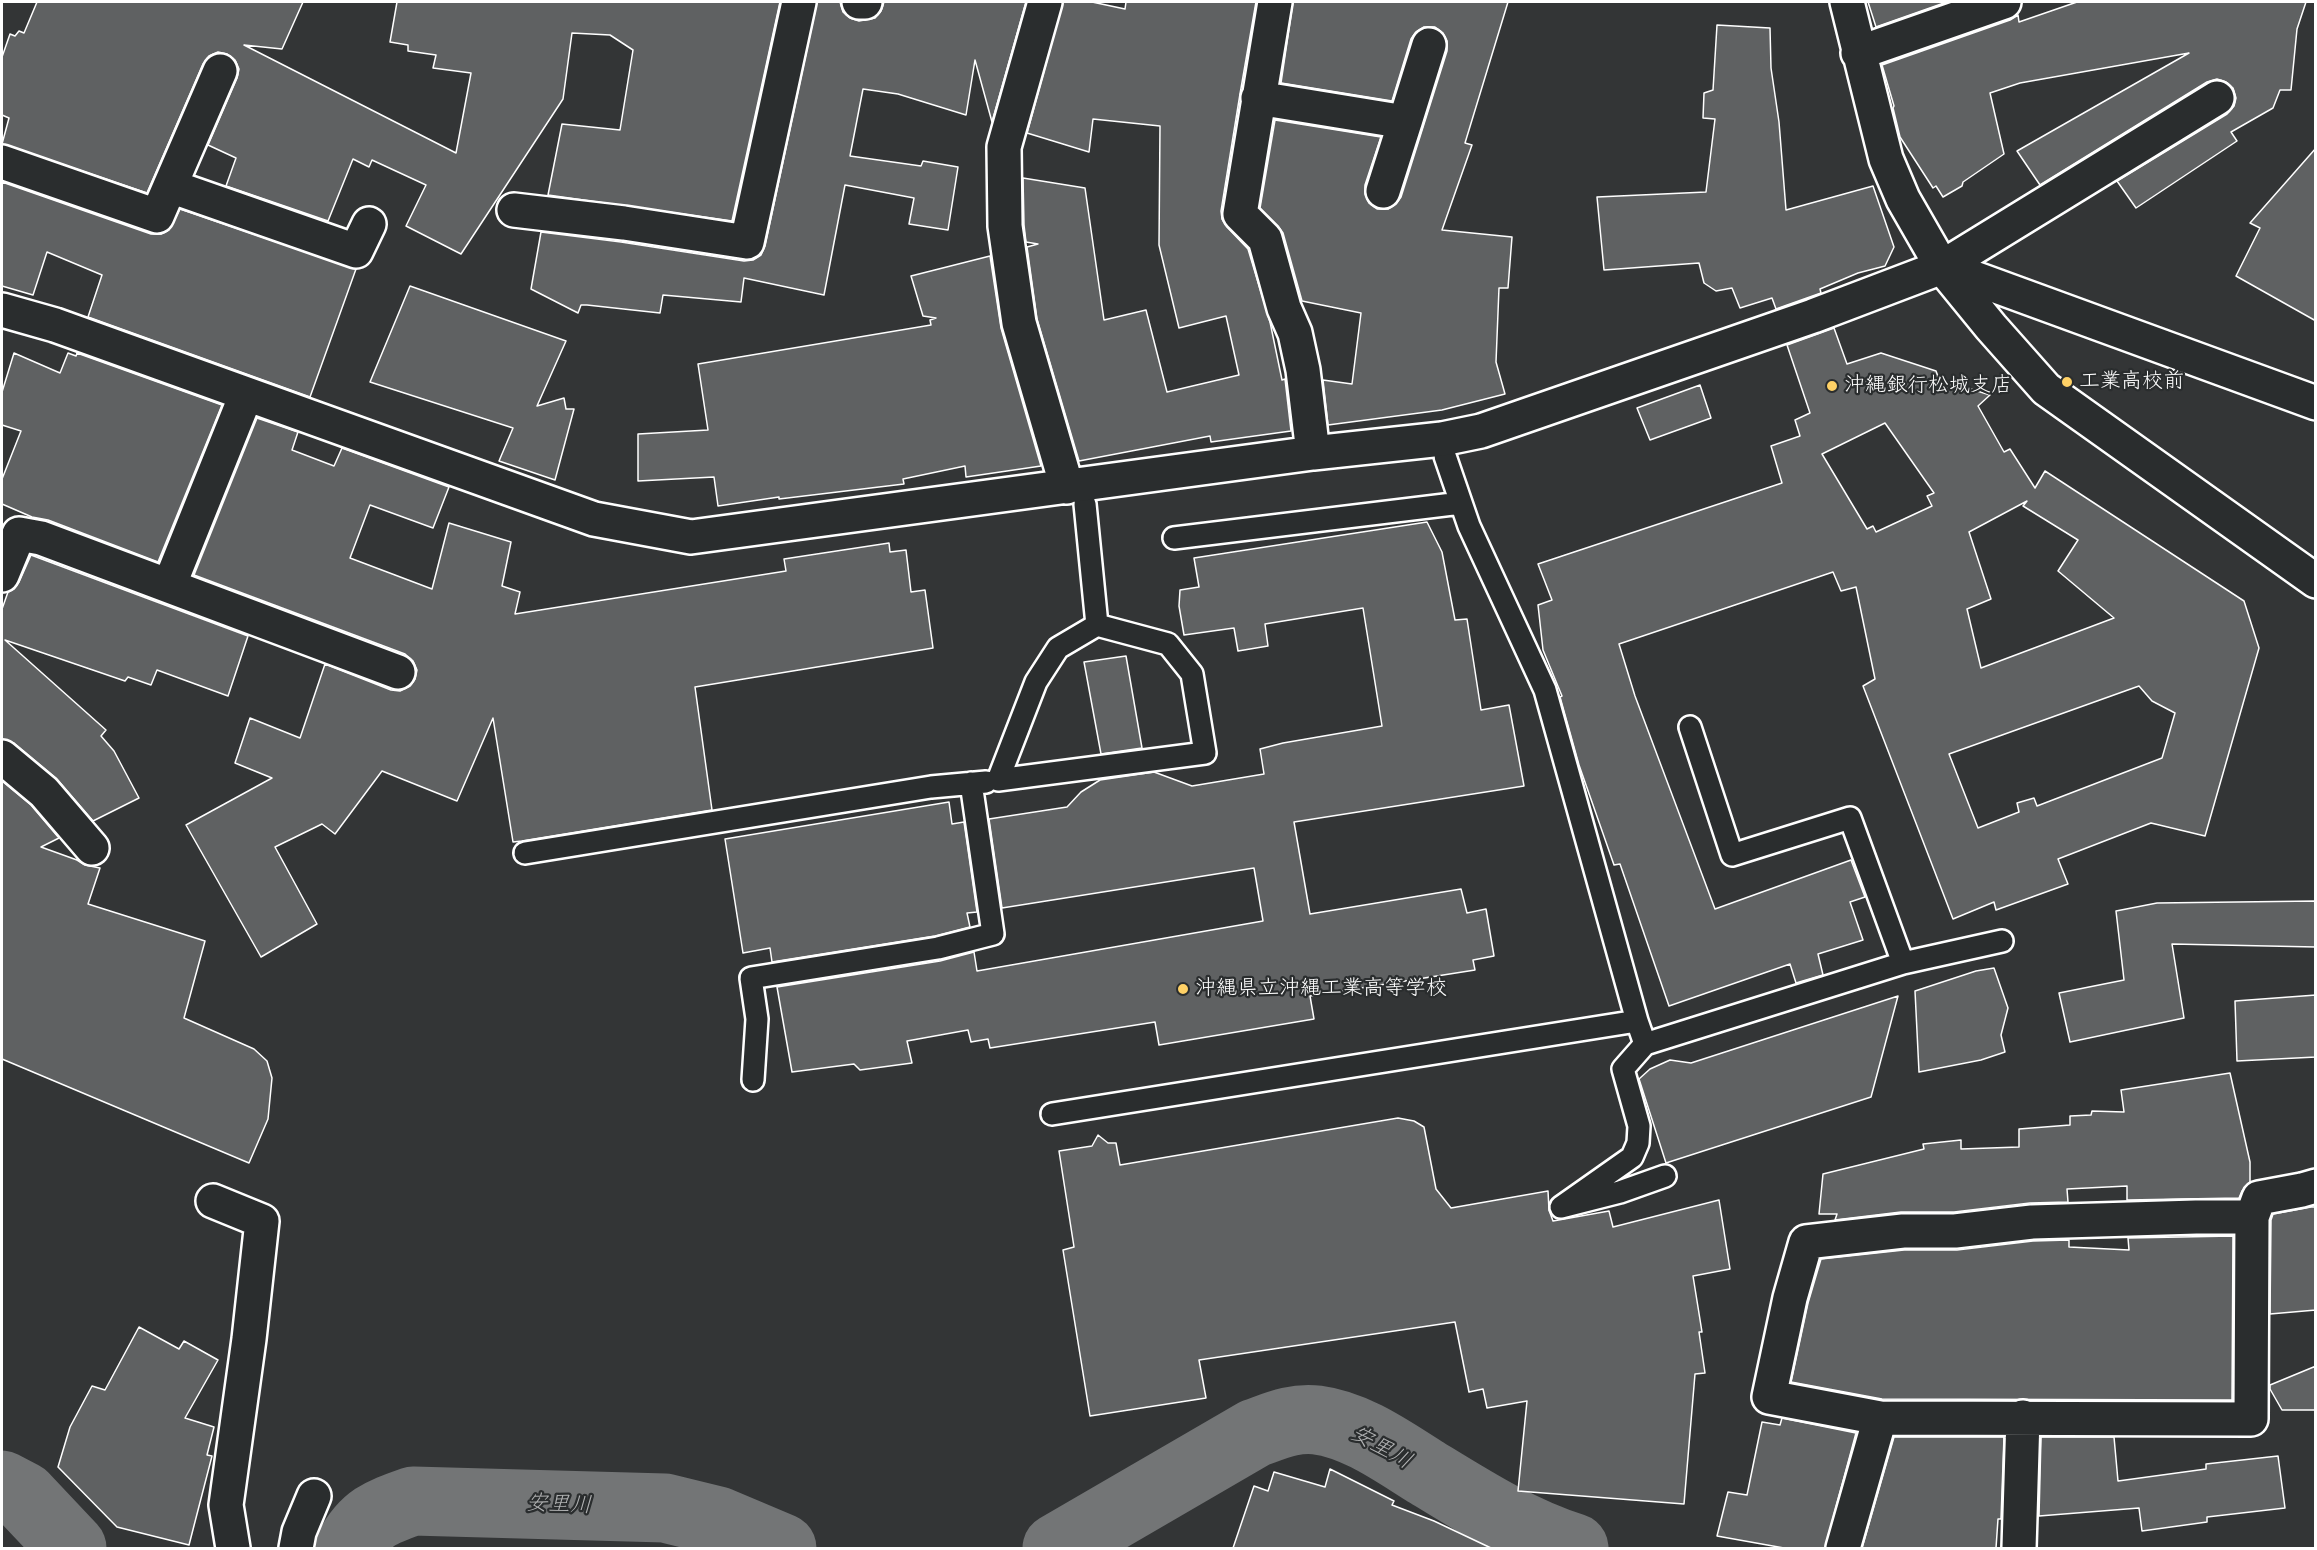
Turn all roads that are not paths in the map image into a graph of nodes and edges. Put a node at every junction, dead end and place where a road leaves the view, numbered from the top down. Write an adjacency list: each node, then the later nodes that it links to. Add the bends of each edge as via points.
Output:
1 (799, 2): 17 (street, via 747,242)
2 (860, 2): 3 (street)
3 (865, 2)
4 (1045, 2): 25 (street, via 1004,147 1005,226 1019,323)
5 (1275, 2): 11 (street)
6 (1847, 2): 9 (street)
7 (2004, 2): 9 (street)
8 (1429, 45): 13 (street)
9 (1858, 53): 19 (street, via 1886,159 1902,199)
10 (220, 71): 15 (street)
11 (1258, 98): 13 (street); 24 (street, via 1240,214 1265,239 1295,333)
12 (2217, 98): 19 (street)
13 (1405, 122): 16 (street)
14 (2, 162): 15 (street, via 157,216)
15 (170, 186): 18 (street, via 356,251)
16 (1383, 191)
17 (514, 210)
18 (369, 224)
19 (1942, 267): 22 (street); 23 (street); 29 (street, via 2046,389)
20 (2, 310): 21 (street, via 55,325)
21 (246, 395): 25 (street, via 594,519 691,537); 30 (street)
22 (2316, 403)
23 (1444, 447): 24 (street); 26 (lane)
24 (1312, 453): 25 (street)
25 (1078, 491): 31 (lane)
26 (1461, 503): 27 (lane); 41 (lane, via 1545,690)
27 (1174, 538)
28 (2, 575): 30 (street, via 20,534)
29 (2316, 581)
30 (169, 586): 32 (street)
31 (1097, 625): 35 (lane, via 1058,648 1036,682); 35 (lane, via 1168,644 1192,674 1205,753)
32 (398, 672)
33 (1690, 727): 40 (lane, via 1732,855 1850,818)
34 (2, 757): 37 (street, via 44,792)
35 (998, 780): 36 (lane)
36 (971, 783): 38 (lane); 43 (lane, via 993,934 938,948 751,978 758,1018)
37 (92, 848)
38 (525, 853)
39 (2002, 941): 40 (lane)
40 (1903, 963): 42 (lane)
41 (1637, 1021): 42 (lane); 44 (lane)
42 (1645, 1044): 45 (lane, via 1623,1069 1639,1126 1632,1157 1562,1207)
43 (753, 1080)
44 (1052, 1114)
45 (1665, 1176)
46 (2316, 1186): 48 (street, via 2259,1198)
47 (213, 1201): 52 (street, via 262,1221 226,1505)
48 (2252, 1217): 49 (street, via 2251,1419); 50 (street, via 2032,1222 1806,1242 1769,1397)
49 (2023, 1417): 50 (street); 55 (street)
50 (1880, 1418): 54 (street)
51 (314, 1496): 53 (street)
52 (233, 1548)
53 (296, 1548)
54 (1843, 1548)
55 (2019, 1548)

